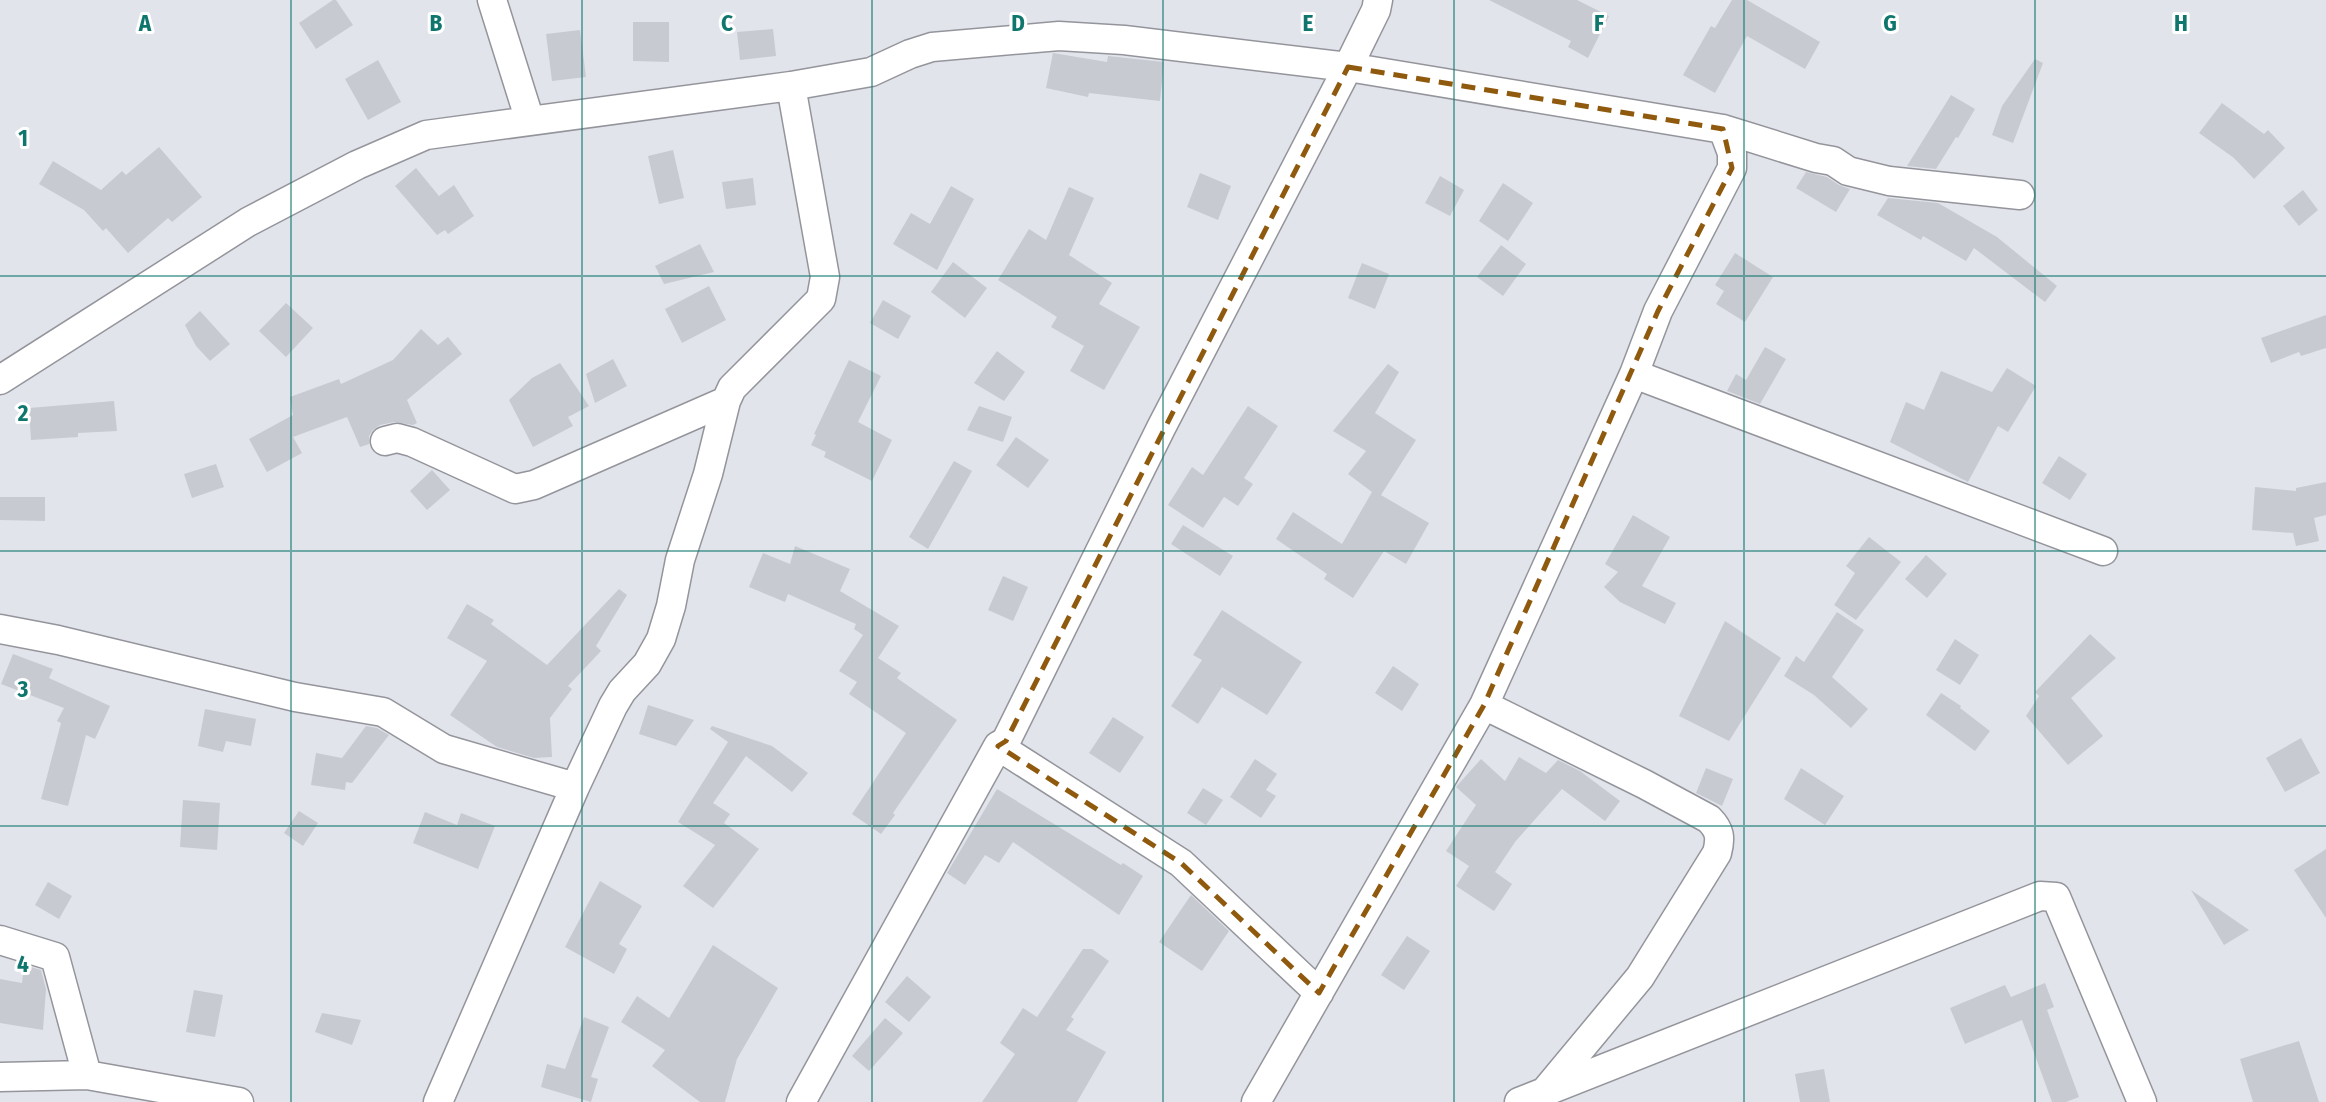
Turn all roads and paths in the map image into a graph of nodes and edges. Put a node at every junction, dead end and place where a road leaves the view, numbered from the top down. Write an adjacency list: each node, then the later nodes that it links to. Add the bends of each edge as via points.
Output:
1 (492, 0): 5 (street)
2 (1378, 0): 3 (street)
3 (1348, 67): 4 (street, via 1059,36 932,47 871,72); 6 (street); 15 (street, via 1006,741)
4 (791, 86): 5 (street); 10 (street, via 824,288 821,299 743,375)
5 (530, 121): 9 (street, via 426,135 357,165 248,222)
6 (1723, 129): 7 (street, via 1889,181); 8 (street, via 1732,168 1658,311)
7 (2020, 195)
8 (1634, 374): 12 (street); 14 (street)
9 (0, 380)
10 (726, 401): 11 (street, via 534,485 515,489 412,442); 16 (street, via 661,639 647,664 622,691)
11 (385, 441)
12 (2103, 551)
13 (0, 629): 16 (street, via 295,697 383,712 444,750)
14 (1484, 705): 18 (street); 21 (street, via 1709,819 1721,838 1717,853 1640,977)
15 (998, 746): 18 (street, via 1181,863); 24 (street)
16 (575, 787): 23 (street)
17 (0, 940): 19 (street, via 55,957)
18 (1319, 993): 25 (street)
19 (87, 1076): 20 (street); 22 (street)
20 (0, 1077)
21 (1531, 1097): 26 (street, via 2048,895 2056,897)
22 (239, 1102)
23 (438, 1102)
24 (801, 1102)
25 (1256, 1102)
26 (2142, 1102)

